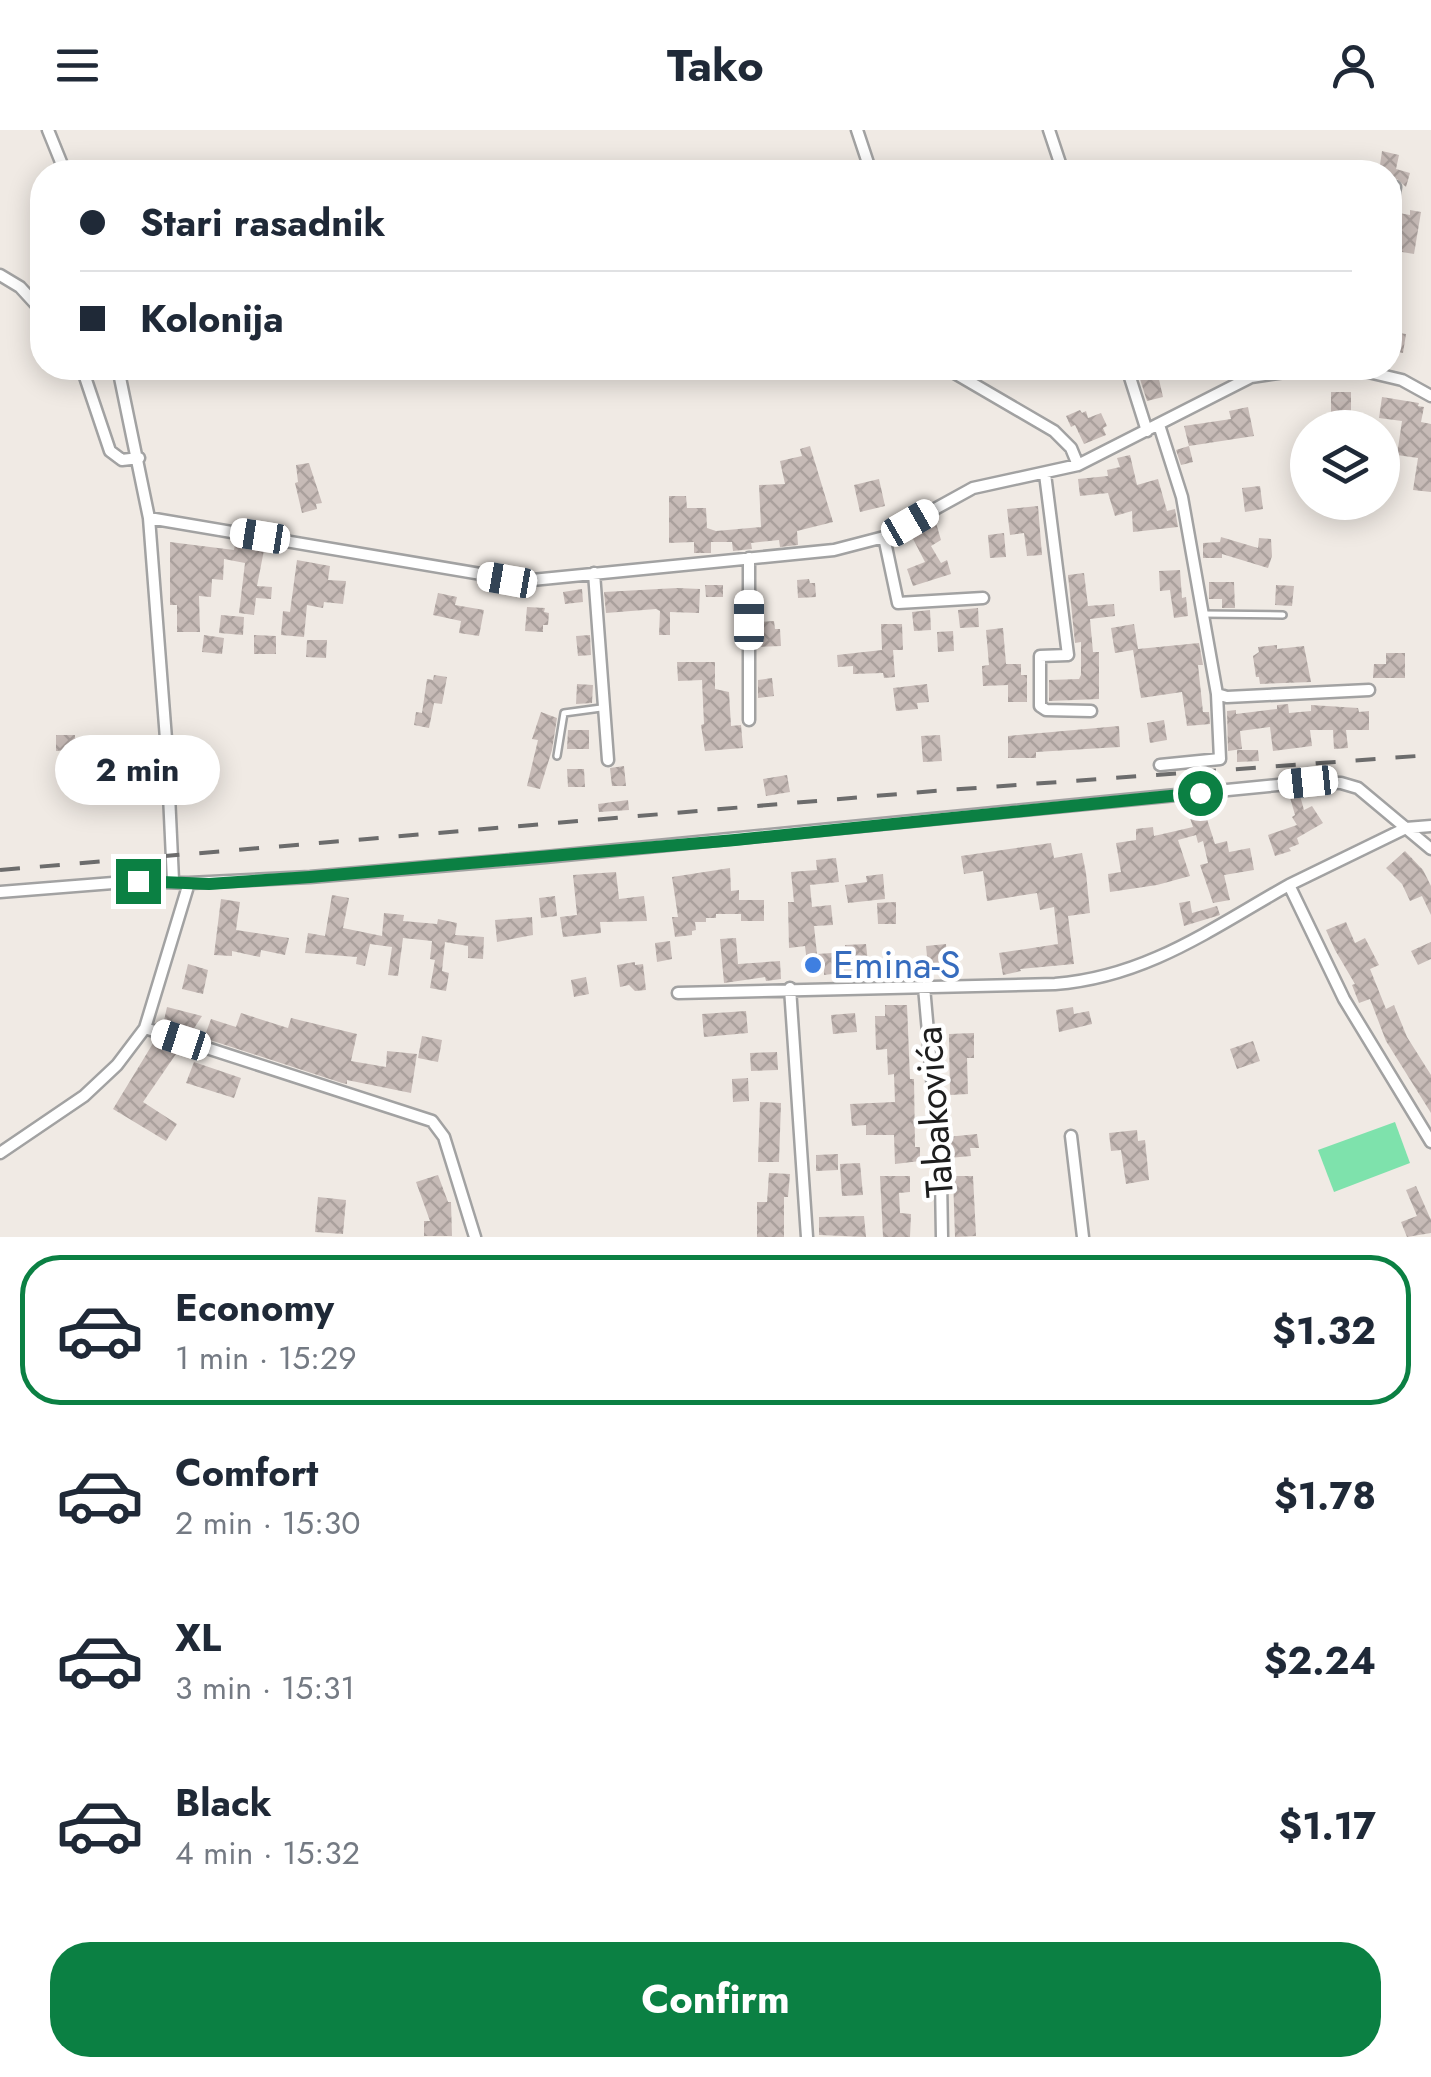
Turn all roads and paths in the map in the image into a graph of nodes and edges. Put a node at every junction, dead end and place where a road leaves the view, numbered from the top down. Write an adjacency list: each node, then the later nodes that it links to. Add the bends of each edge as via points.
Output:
1 (48, 130): 4 (street)
2 (857, 130): 5 (street)
3 (1050, 130): 6 (street)
4 (59, 160)
5 (867, 160)
6 (1059, 160)
7 (0, 275): 8 (street)
8 (30, 298)
9 (86, 380): 17 (street, via 110,451 122,460)
10 (121, 380): 17 (street)
11 (967, 380): 18 (street, via 1054,431)
12 (1132, 380): 16 (street)
13 (1247, 380): 16 (street)
14 (1402, 380): 15 (street)
15 (1431, 396)
16 (1153, 428): 18 (street); 25 (street, via 1182,497)
17 (139, 458): 20 (street)
18 (1078, 466): 19 (street)
19 (1046, 474): 21 (street, via 973,488); 30 (street, via 1068,655 1040,656 1040,706)
20 (149, 518): 23 (street, via 507,580); 38 (street)
21 (884, 537): 22 (street, via 834,550); 24 (street, via 898,603)
22 (749, 558): 23 (street); 31 (street)
23 (594, 573): 29 (street)
24 (983, 598)
25 (1203, 614): 26 (lane); 28 (street)
26 (1283, 615)
27 (1369, 690): 28 (street)
28 (1217, 694): 34 (street, via 1220,759)
29 (604, 707): 32 (lane, via 564,713); 33 (street)
30 (1091, 710)
31 (748, 720)
32 (557, 756)
33 (608, 760)
34 (1160, 764)
35 (1431, 826): 36 (street)
36 (1406, 828): 37 (street); 39 (street, via 1358,788 1308,782 545,858); 40 (street)
37 (1431, 849)
38 (173, 880): 39 (street); 41 (street)
39 (190, 883): 45 (street)
40 (1289, 886): 42 (street, via 1154,961 1102,978); 47 (street, via 1344,999)
41 (0, 892)
42 (924, 987): 43 (street); 51 (street, Tabakovića)
43 (790, 988): 44 (street); 50 (street)
44 (678, 993)
45 (145, 1028): 48 (street, via 84,1096); 49 (street, via 432,1122 444,1137)
46 (1072, 1136): 52 (street)
47 (1431, 1142)
48 (0, 1154)
49 (475, 1237)
50 (807, 1237)
51 (942, 1237)
52 (1083, 1237)

